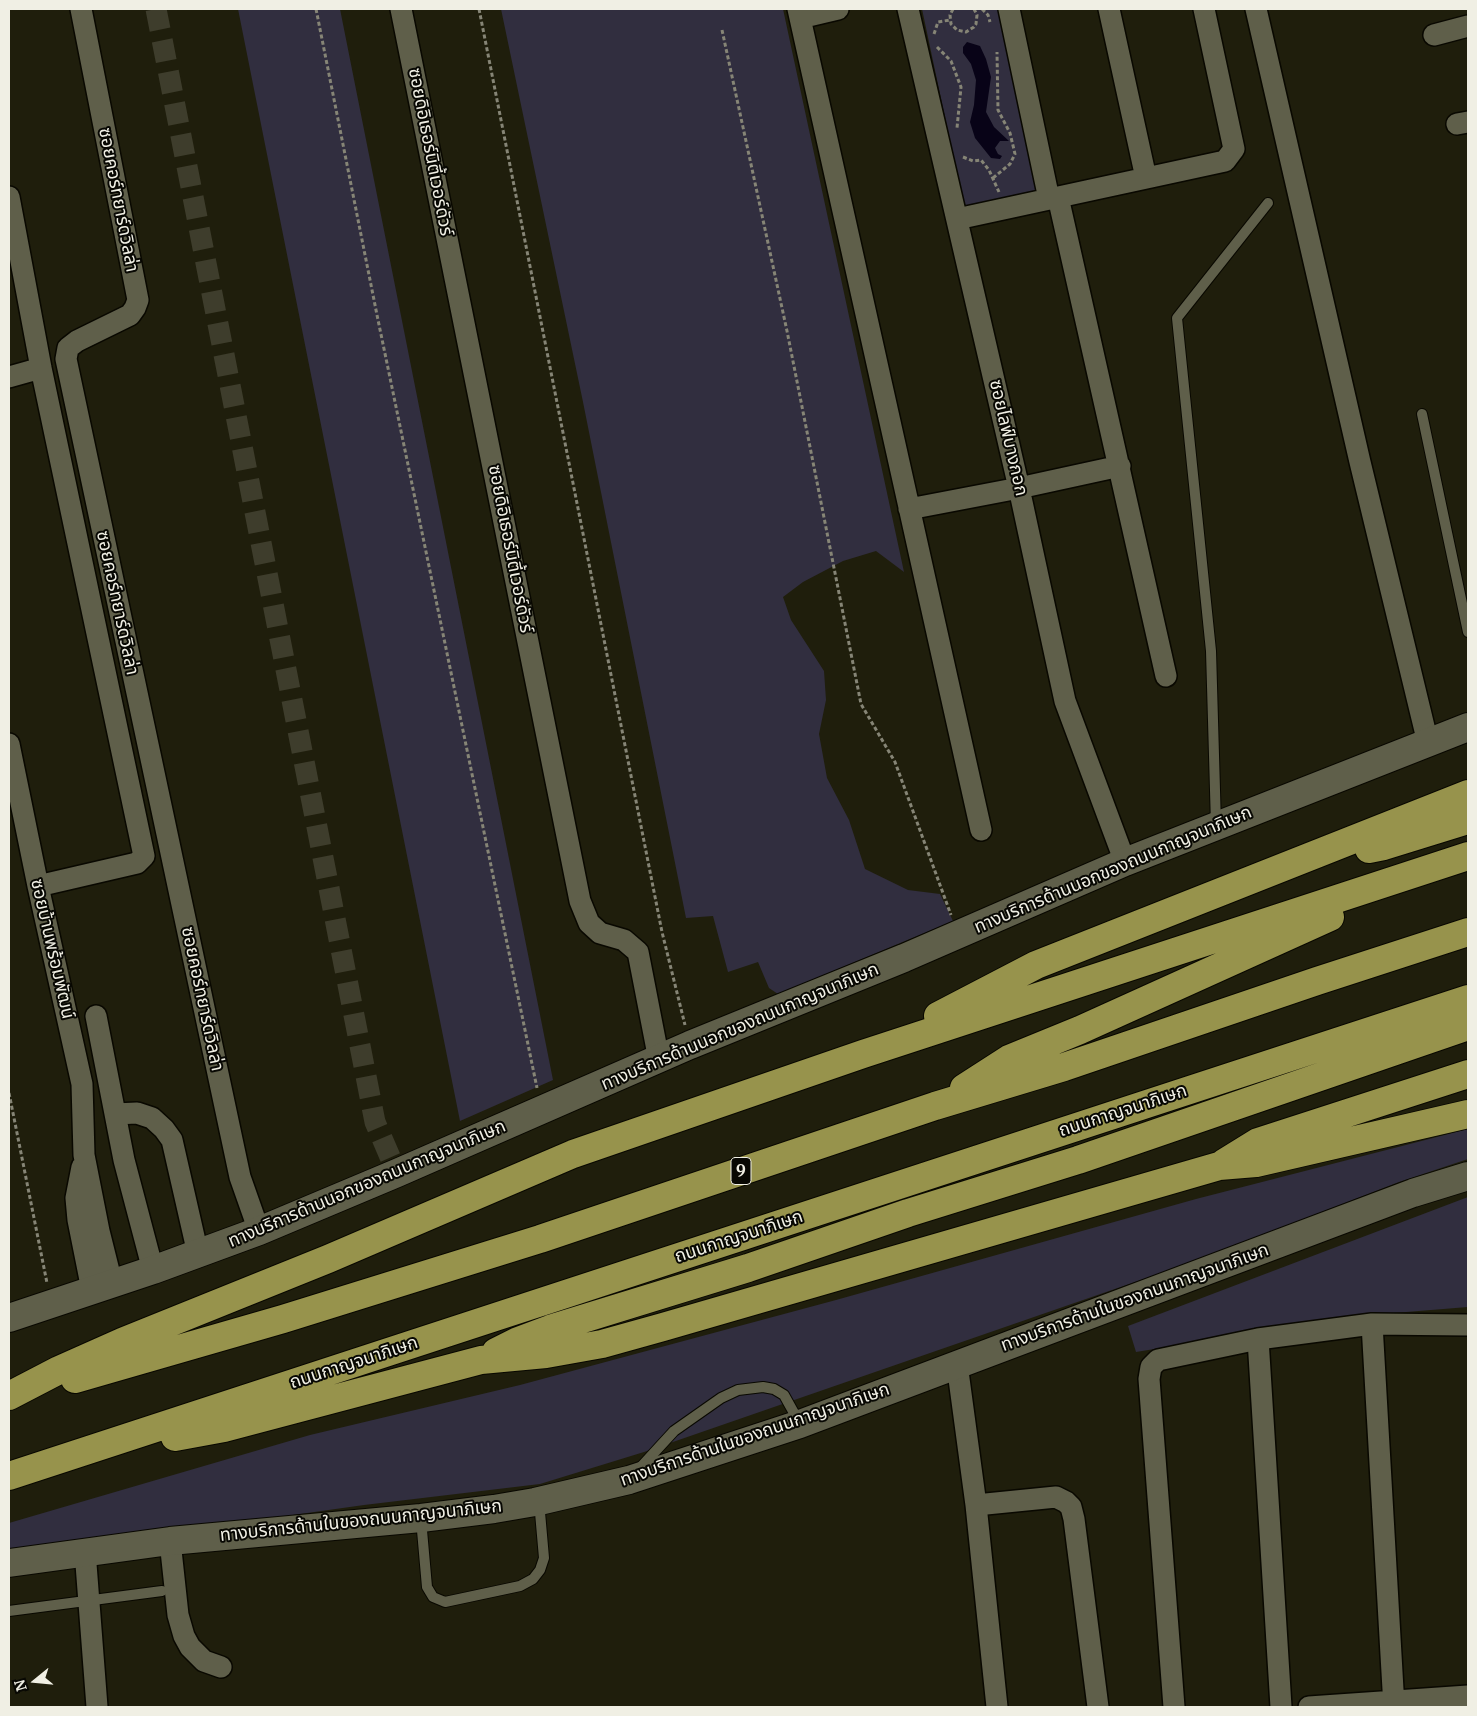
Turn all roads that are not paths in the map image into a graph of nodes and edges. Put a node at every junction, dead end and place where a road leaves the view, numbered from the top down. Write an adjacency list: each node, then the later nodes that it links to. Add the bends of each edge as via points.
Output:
1 (81, 9): 49 (street, ซอยคอร์ทยาร์ดวิลล่า, via 138,300 130,315 68,348 66,359 240,1177)
2 (401, 9): 42 (street, ซอยดิอิเธอร์นิตี้เวอร์ดัวร์, via 580,901 589,924 600,933 624,940 638,952)
3 (838, 9): 9 (street)
4 (908, 9): 16 (street, ซอยไลฟ์บางกอก)
5 (1009, 9): 14 (street)
6 (1109, 9): 12 (street)
7 (1204, 9): 12 (street, via 1234,149 1225,161)
8 (1256, 9): 26 (street)
9 (799, 13): 22 (street)
10 (1468, 26): 11 (street)
11 (1434, 36)
12 (1146, 178): 14 (street)
13 (9, 197): 17 (street)
14 (1054, 198): 16 (street); 20 (street)
15 (1268, 203): 30 (lane, via 1177,318 1211,651)
16 (957, 219): 21 (street, ซอยไลฟ์บางกอก)
17 (41, 368): 18 (street); 36 (street, via 144,856 137,864)
18 (9, 377)
19 (1422, 414): 23 (lane)
20 (1120, 466): 21 (street); 24 (street)
21 (1019, 488): 22 (street); 33 (street, ซอยไลฟ์บางกอก, via 1066,701)
22 (909, 509): 31 (street)
23 (1468, 632)
24 (1166, 676)
25 (1468, 727): 26 (main road, ทางบริการด้านนอกของถนนกาญจนาภิเษก)
26 (1428, 743): 30 (main road, ทางบริการด้านนอกของถนนกาญจนาภิเษก)
27 (9, 744): 36 (street, ซอยบ้านพร้อมพัฒน์)
28 (1468, 794): 34 (highway)
29 (1468, 820): 34 (highway, via 1384,846)
30 (1216, 826): 33 (main road, ทางบริการด้านนอกของถนนกาญจนาภิเษก)
31 (981, 830)
32 (1468, 856): 35 (highway)
33 (1126, 862): 42 (main road, ทางบริการด้านนอกของถนนกาญจนาภิเษก)
34 (1286, 866): 41 (highway, via 1036,965)
35 (1407, 876): 41 (highway); 44 (highway, via 1346,910 1009,1059)
36 (38, 886): 52 (street, ซอยบ้านพร้อมพัฒน์, via 82,1084 84,1155 76,1198 78,1220)
37 (1468, 932): 44 (highway, 9, via 1064,1067)
38 (1468, 999): 61 (highway, ถนนกาญจนาภิเษก)
39 (96, 1016): 45 (street)
40 (1468, 1026): 57 (highway, via 1078,1160 908,1213 748,1268 550,1328)
41 (863, 1054): 59 (highway, via 573,1154 328,1259 122,1342)
42 (659, 1060): 49 (main road, ทางบริการด้านนอกของถนนกาญจนาภิเษก)
43 (1468, 1074): 47 (highway, via 1258,1142)
44 (935, 1106): 59 (highway, 9, via 511,1248 284,1319)
45 (115, 1114): 50 (street, via 137,1112 152,1118 172,1140); 51 (street)
46 (1468, 1114): 47 (highway, via 1256,1163)
47 (1219, 1166): 57 (highway, via 611,1342 546,1354)
48 (1468, 1176): 58 (main road, ทางบริการด้านในของถนนกาญจนาภิเษก, via 1413,1193)
49 (259, 1231): 50 (main road, ทางบริการด้านนอกของถนนกาญจนาภิเษก)
50 (198, 1254): 51 (main road, ทางบริการด้านนอกของถนนกาญจนาภิเษก)
51 (153, 1270): 52 (main road, ทางบริการด้านนอกของถนนกาญจนาภิเษก)
52 (102, 1286): 53 (main road, ทางบริการด้านนอกของถนนกาญจนาภิเษก)
53 (9, 1318)
54 (1372, 1324): 55 (street); 56 (street); 75 (street)
55 (1468, 1325)
56 (1258, 1339): 79 (street, via 1158,1360 1151,1367 1149,1379); 80 (street)
57 (481, 1360): 61 (highway, via 224,1428)
58 (957, 1364): 60 (main road, ทางบริการด้านในของถนนกาญจนาภิเษก); 65 (street)
59 (9, 1397)
60 (800, 1424): 63 (main road, ทางบริการด้านในของถนนกาญจนาภิเษก); 63 (lane, via 784,1394 774,1388 738,1390 674,1431)
61 (66, 1457): 62 (highway, ถนนกาญจนาภิเษก)
62 (9, 1476)
63 (629, 1480): 64 (main road, ทางบริการด้านในของถนนกาญจนาภิเษก)
64 (538, 1501): 66 (main road, ทางบริการด้านในของถนนกาญจนาภิเษก); 66 (lane, via 544,1558 533,1579 520,1586 445,1602 433,1597 427,1587)
65 (976, 1505): 77 (street); 78 (street, via 1056,1497 1071,1507)
66 (421, 1518): 67 (main road, ทางบริการด้านในของถนนกาญจนาภิเษก)
67 (170, 1541): 68 (main road, ทางบริการด้านในของถนนกาญจนาภิเษก); 73 (street, via 178,1615 184,1636 204,1661)
68 (85, 1551): 69 (main road, ทางบริการด้านในของถนนกาญจนาภิเษก); 71 (street)
69 (9, 1563)
70 (162, 1591): 71 (lane)
71 (89, 1601): 72 (lane); 76 (street)
72 (9, 1611)
73 (221, 1667)
74 (1468, 1696): 75 (street)
75 (1394, 1704): 81 (street)
76 (98, 1707)
77 (997, 1707)
78 (1098, 1707)
79 (1174, 1707)
80 (1282, 1707)
81 (1309, 1707)

